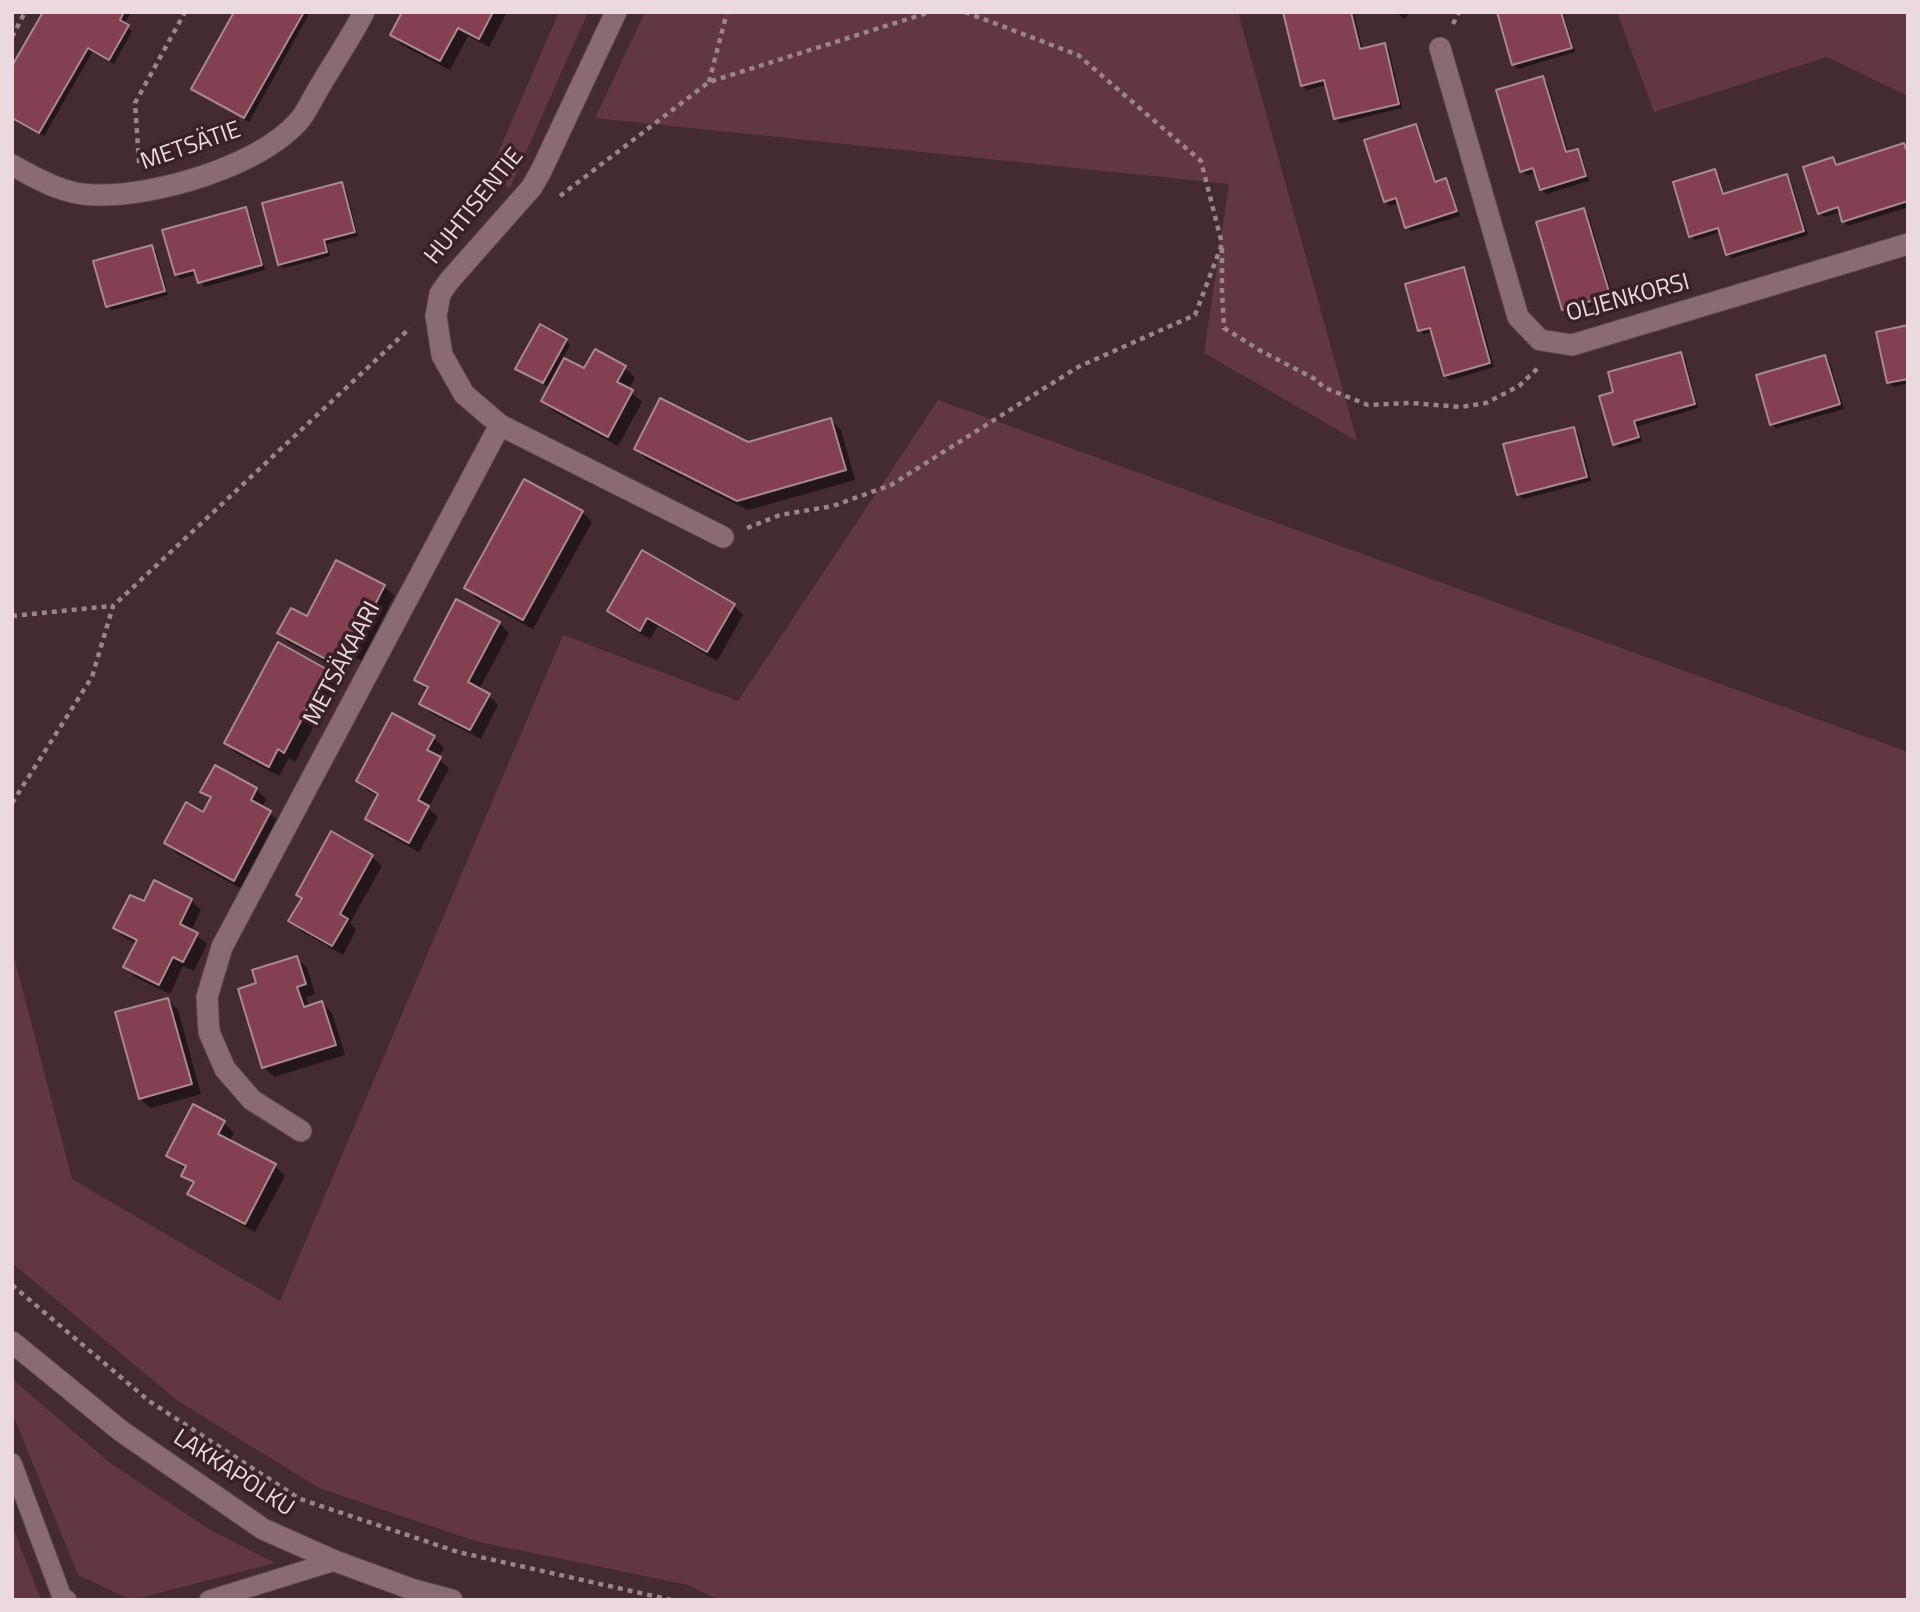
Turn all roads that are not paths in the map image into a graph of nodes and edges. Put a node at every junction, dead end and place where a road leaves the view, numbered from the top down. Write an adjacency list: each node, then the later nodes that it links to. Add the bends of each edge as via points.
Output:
1 (364, 12): 4 (street, METSÄTIE, via 299,121 271,145 243,160 141,192 95,195 51,187)
2 (616, 12): 6 (street, HUHTISENTIE, via 532,187 440,294 436,316 442,355 464,394)
3 (1440, 48): 5 (street, OLJENKORSI, via 1518,317 1540,340 1572,345)
4 (12, 165)
5 (1908, 244)
6 (500, 425): 7 (street); 8 (street, METSÄKAARI, via 222,947 207,997 209,1032 225,1069 252,1100)
7 (723, 537)
8 (301, 1131)
9 (12, 1342): 11 (street, LAKKAPOLKU, via 121,1432 263,1529)
10 (12, 1463): 12 (lane, via 62,1597)
11 (335, 1561): 13 (lane); 14 (street, LAKKAPOLKU)
12 (67, 1600)
13 (209, 1600)
14 (452, 1600)

